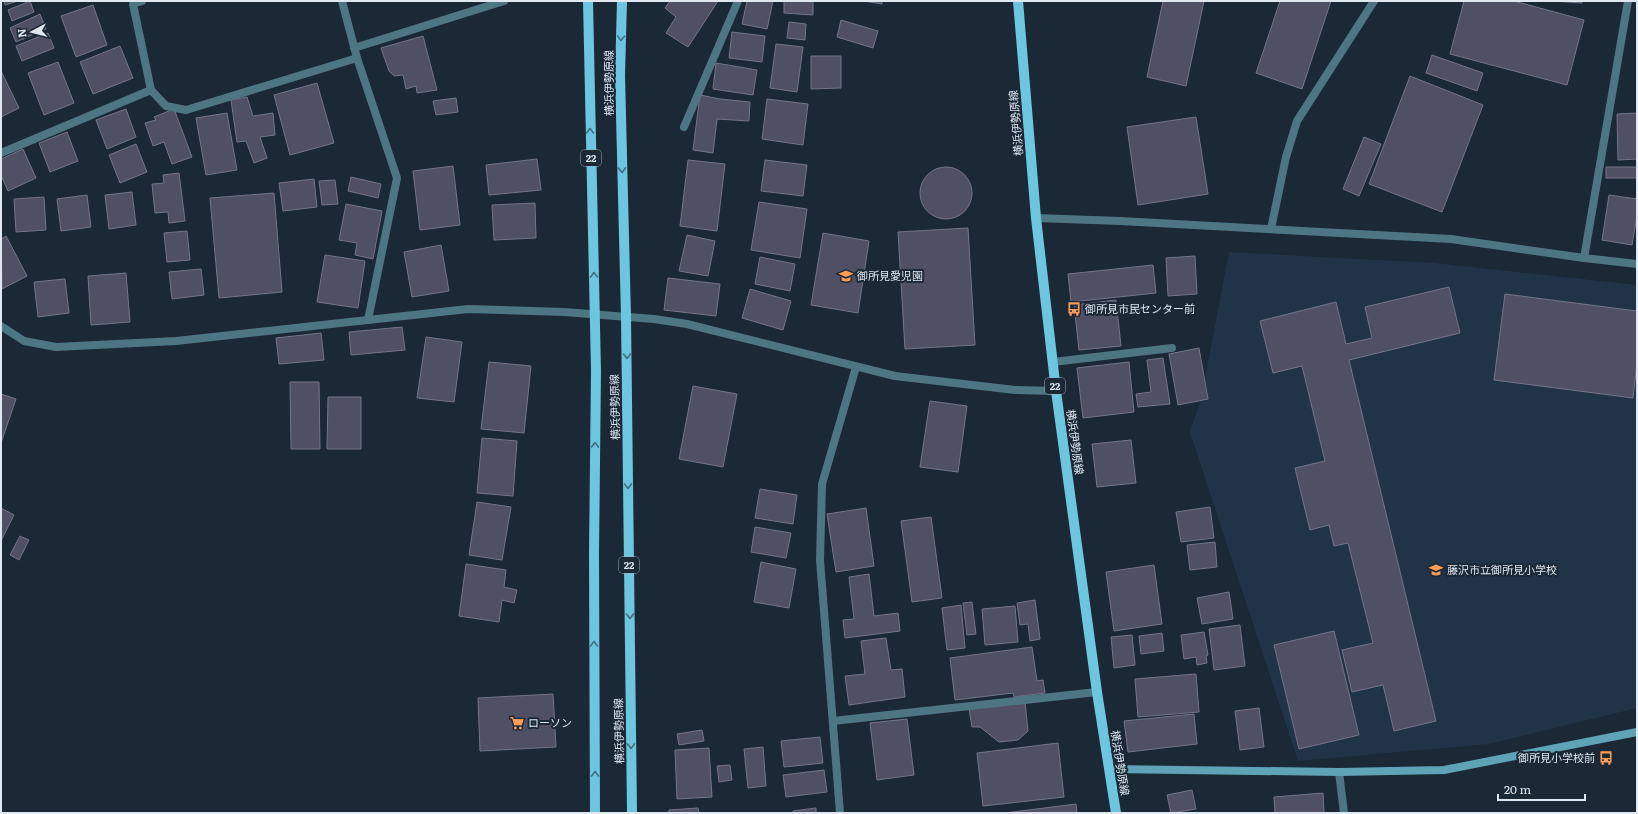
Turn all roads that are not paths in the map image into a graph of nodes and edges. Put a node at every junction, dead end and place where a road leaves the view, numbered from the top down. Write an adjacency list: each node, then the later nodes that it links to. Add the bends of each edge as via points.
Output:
1 (142, 1): 12 (street, via 133,4)
2 (342, 1): 10 (street)
3 (504, 1): 10 (street)
4 (588, 1): 19 (main road, 横浜伊勢原線 / 22, one-way to 4)
5 (622, 1): 20 (main road, 横浜伊勢原線 / 22, one-way to 20, via 620,75)
6 (738, 1): 13 (street)
7 (1018, 1): 15 (main road, 横浜伊勢原線 / 22)
8 (1374, 1): 16 (street, via 1297,121 1286,157)
9 (1628, 1): 17 (street)
10 (354, 48): 11 (street)
11 (357, 58): 12 (street, via 186,110 166,106); 21 (street, via 397,178)
12 (151, 90): 14 (street)
13 (684, 127)
14 (1, 153)
15 (1036, 218): 16 (street); 24 (main road, 横浜伊勢原線 / 22)
16 (1271, 229): 17 (street, via 1451,239)
17 (1584, 258): 18 (street)
18 (1637, 264)
19 (595, 314): 20 (street); 21 (street, via 468,310); 32 (main road, 横浜伊勢原線 / 22, one-way to 19)
20 (626, 316): 25 (street, via 687,324); 33 (main road, 横浜伊勢原線 / 22, one-way to 33)
21 (368, 320): 22 (street, via 176,340 56,347 24,340)
22 (1, 326)
23 (1172, 348): 24 (street)
24 (1053, 362): 26 (main road, 横浜伊勢原線 / 22)
25 (856, 367): 26 (street, via 895,376 1014,390); 28 (street, via 822,484 820,560)
26 (1056, 391): 27 (main road, 横浜伊勢原線 / 22)
27 (1096, 692): 28 (street); 30 (main road, 横浜伊勢原線 / 22)
28 (834, 721): 34 (street)
29 (1637, 732): 31 (street, via 1444,770)
30 (1109, 768): 31 (street); 35 (main road, 横浜伊勢原線 / 22)
31 (1339, 772): 36 (street)
32 (595, 813)
33 (632, 813)
34 (840, 813)
35 (1116, 813)
36 (1344, 813)

